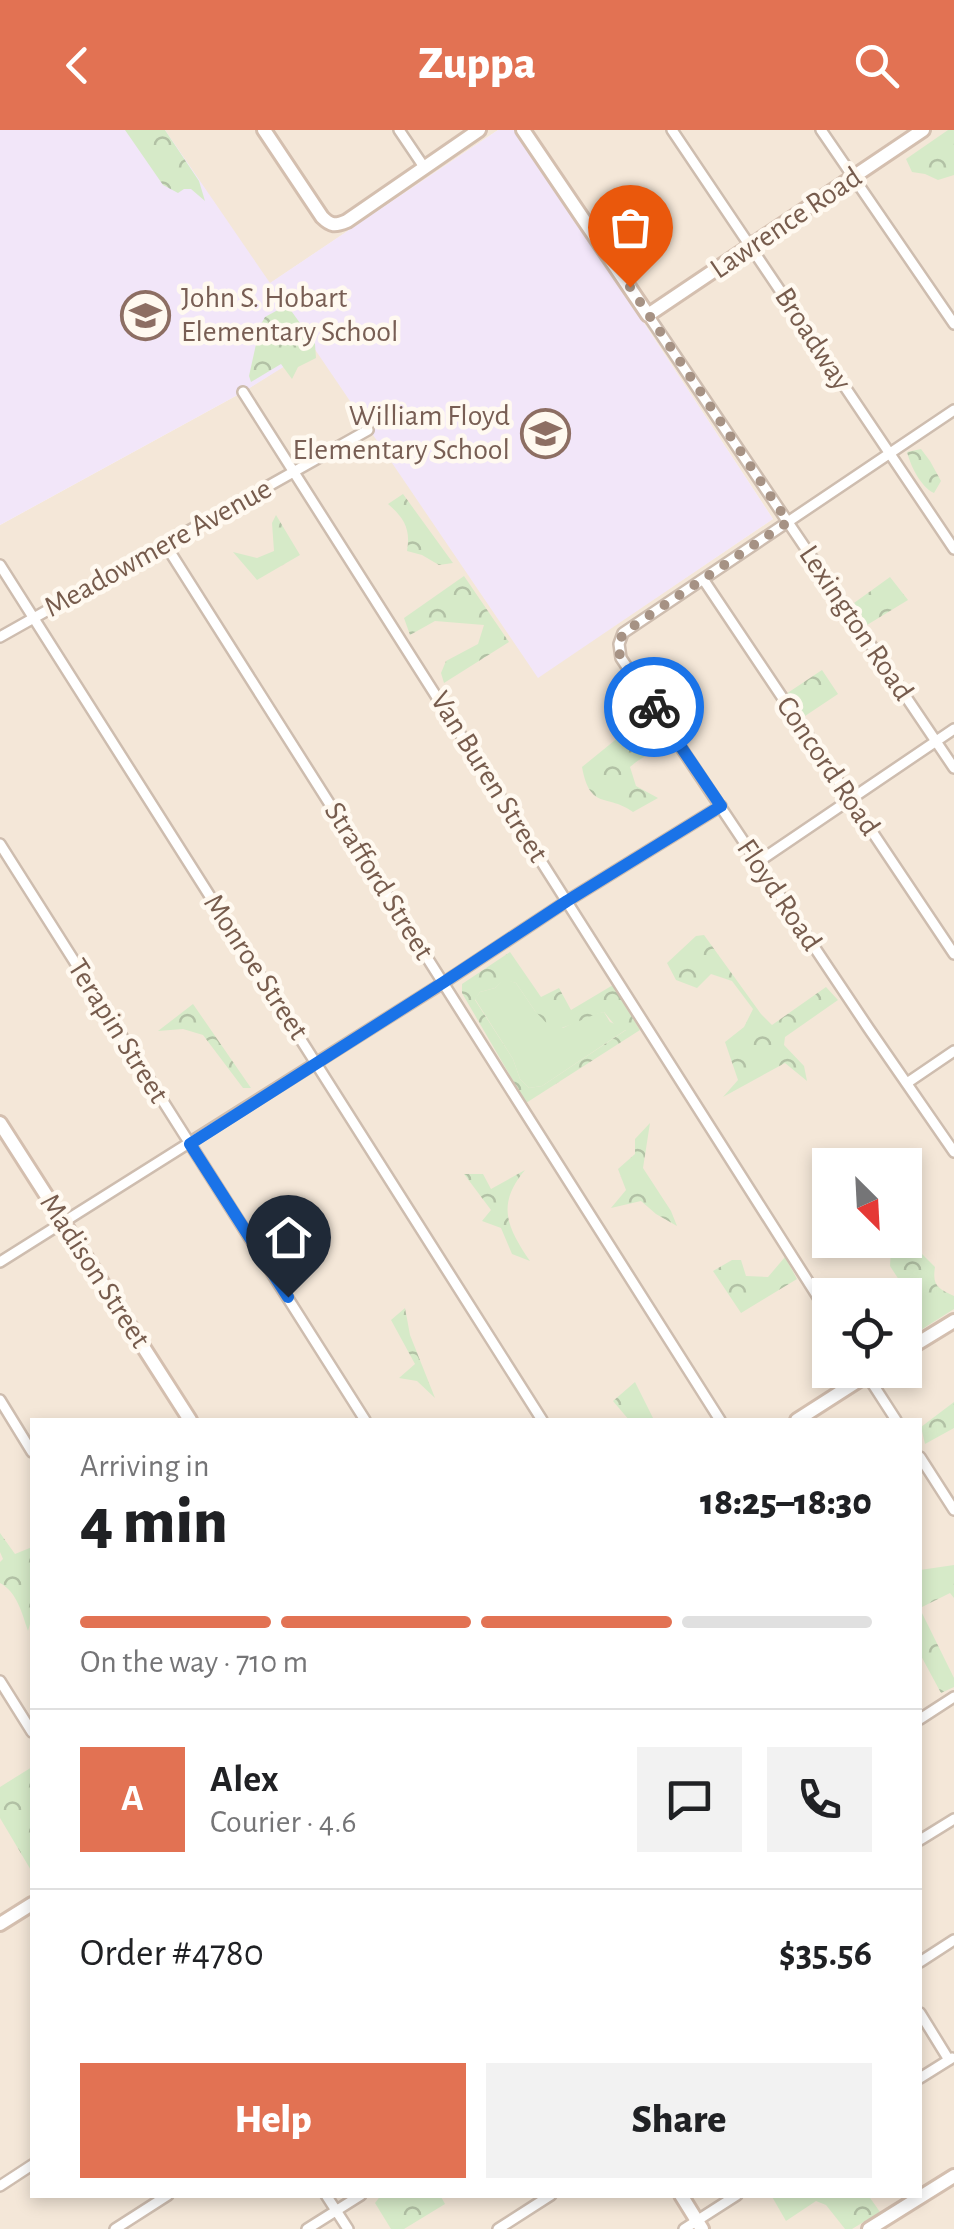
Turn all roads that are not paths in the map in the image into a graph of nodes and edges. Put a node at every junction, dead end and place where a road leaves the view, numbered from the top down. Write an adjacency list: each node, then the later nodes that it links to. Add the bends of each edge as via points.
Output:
1 (264, 130): 8 (street, via 330,224 347,220)
2 (399, 130): 8 (street)
3 (480, 130): 8 (street)
4 (523, 130): 11 (street, Lexington Road)
5 (672, 130): 10 (street, Broadway)
6 (821, 130): 9 (street)
7 (922, 130): 9 (street, Lawrence Road)
8 (424, 167)
9 (853, 178): 10 (street, Lawrence Road); 12 (street)
10 (751, 246): 11 (street, Lawrence Road); 16 (street, Broadway)
11 (648, 315): 18 (street, Lexington Road)
12 (954, 324)
13 (243, 392): 17 (street, Van Buren Street)
14 (954, 410): 16 (street)
15 (368, 430): 17 (street, Meadowmere Avenue)
16 (889, 454): 18 (street); 20 (street, Broadway)
17 (295, 470): 19 (street, Meadowmere Avenue); 32 (street, Van Buren Street)
18 (788, 522): 22 (street); 26 (street, Lexington Road)
19 (165, 544): 23 (street, Meadowmere Avenue); 34 (street, Strafford Street)
20 (954, 549)
21 (0, 565): 23 (street, Monroe Street)
22 (702, 579): 28 (street, Concord Road); 29 (street, Floyd Road, via 623,633 620,658)
23 (33, 618): 24 (street, Meadowmere Avenue); 36 (street, Monroe Street)
24 (0, 636)
25 (954, 729): 26 (street)
26 (936, 742): 27 (street, Lexington Road); 28 (street)
27 (954, 768)
28 (850, 799): 31 (street); 33 (street, Concord Road)
29 (721, 806): 31 (street, Floyd Road); 32 (street)
30 (0, 844): 39 (street, Terapin Street)
31 (758, 862): 37 (street, Floyd Road)
32 (567, 901): 34 (street); 43 (street, Van Buren Street)
33 (954, 954)
34 (444, 982): 36 (street); 52 (street, Strafford Street)
35 (954, 1052): 37 (street)
36 (317, 1062): 39 (street); 51 (street, Monroe Street)
37 (906, 1084): 40 (street, Floyd Road)
38 (0, 1123): 41 (street, Madison Street)
39 (190, 1144): 41 (street); 50 (street, Terapin Street)
40 (954, 1152)
41 (63, 1222): 42 (street); 49 (street, Madison Street)
42 (0, 1262)
43 (812, 1288)
44 (954, 1321): 45 (street)
45 (922, 1341)
46 (845, 1388): 53 (street)
47 (878, 1388): 54 (street)
48 (0, 1400): 55 (street)
49 (189, 1418)
50 (365, 1418)
51 (541, 1418)
52 (719, 1418)
53 (800, 1418)
54 (895, 1418)
55 (30, 1449)
56 (922, 1460): 57 (street)
57 (954, 1510)
58 (0, 1681): 61 (street)
59 (954, 1697): 60 (street)
60 (922, 1718)
61 (30, 1729)
62 (954, 1819): 63 (street)
63 (922, 1839)
64 (30, 1905): 65 (street)
65 (0, 1924)
66 (954, 1940): 67 (street)
67 (922, 1961)
68 (922, 2017): 69 (street)
69 (952, 2058): 70 (street)
70 (922, 2077)
71 (30, 2166): 73 (street)
72 (954, 2176): 74 (street)
73 (0, 2186)
74 (922, 2196)
75 (163, 2198): 84 (street)
76 (328, 2198): 82 (street)
77 (356, 2198): 82 (street)
78 (546, 2198): 87 (street)
79 (683, 2198): 83 (street)
80 (733, 2198): 83 (street)
81 (919, 2198): 89 (street)
82 (336, 2211): 85 (street); 86 (street)
83 (700, 2225): 88 (street)
84 (115, 2229)
85 (308, 2229)
86 (348, 2229)
87 (498, 2229)
88 (684, 2229)
89 (869, 2229)

